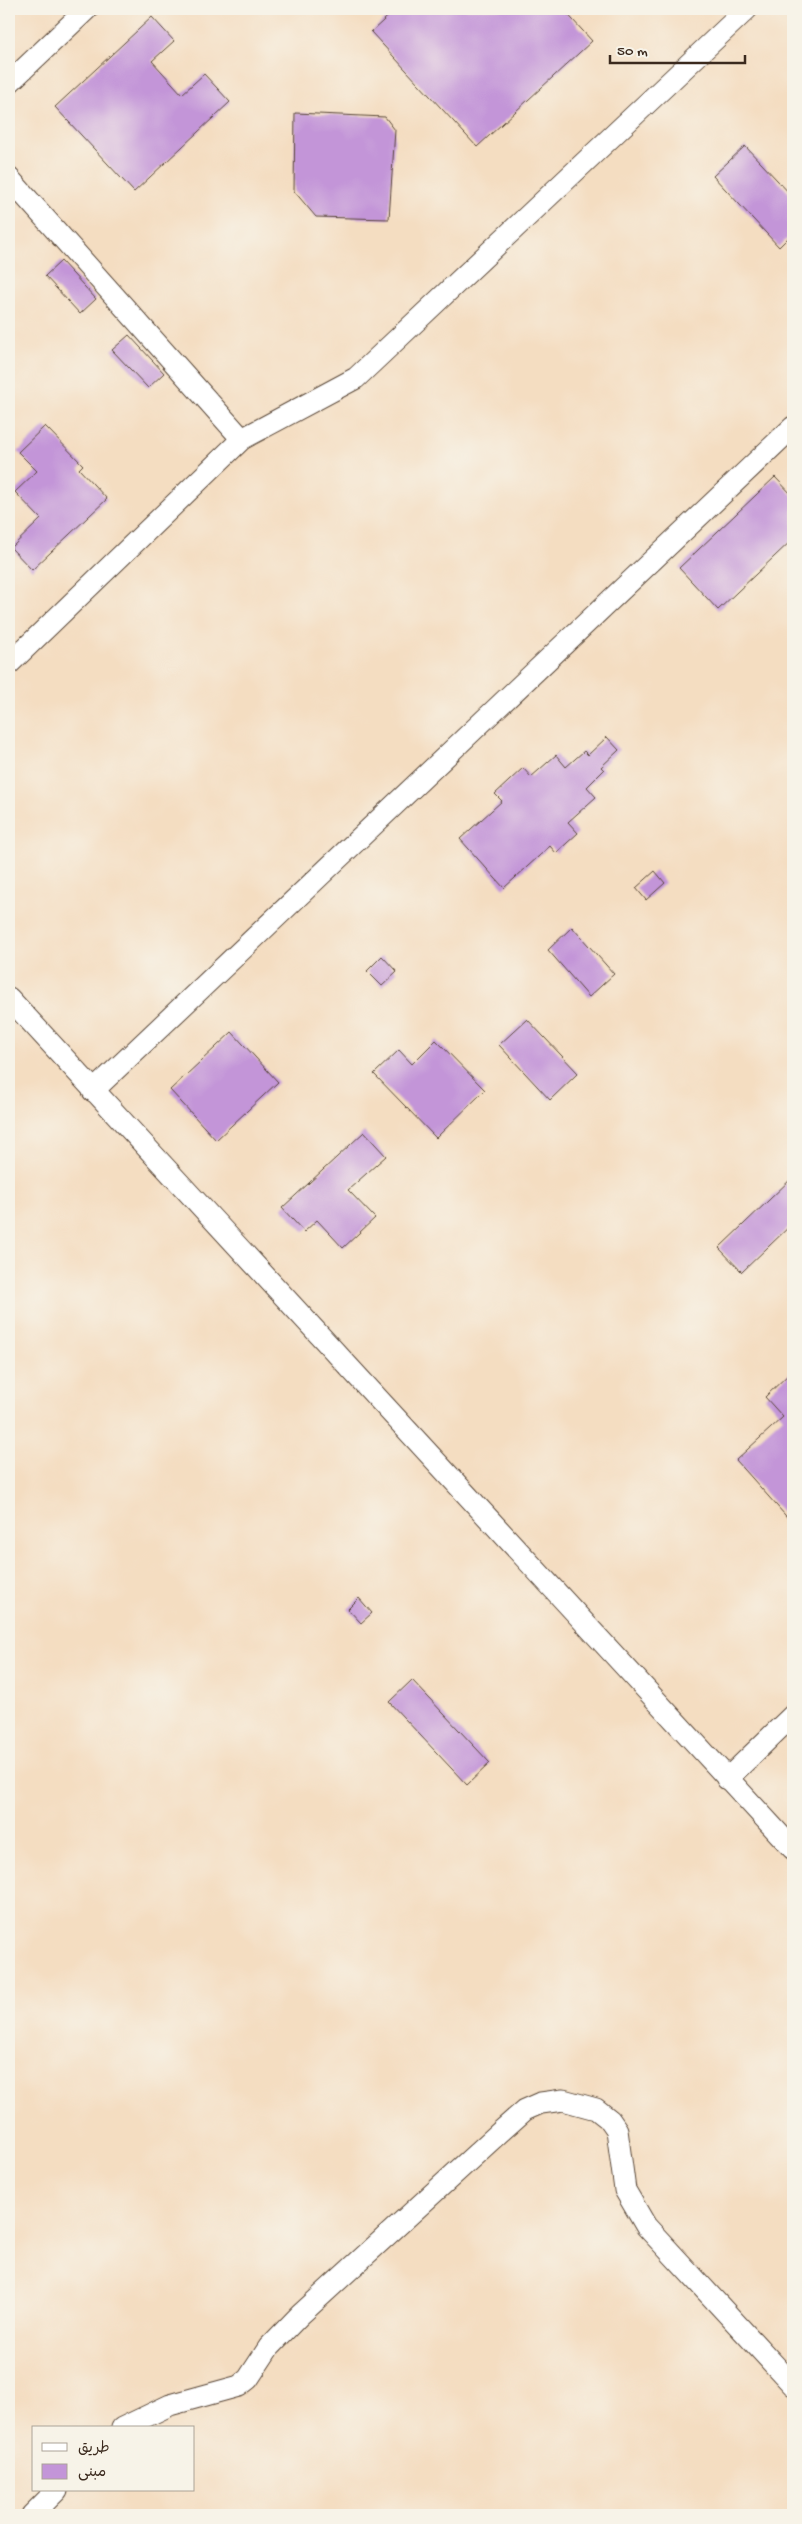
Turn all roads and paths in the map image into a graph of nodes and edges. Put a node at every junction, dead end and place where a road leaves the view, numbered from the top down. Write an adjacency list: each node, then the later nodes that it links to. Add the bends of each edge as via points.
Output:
1 (87, 9): 3 (street)
2 (747, 9): 6 (street, via 356,378)
3 (9, 83)
4 (9, 178): 6 (street)
5 (793, 427): 9 (street)
6 (242, 438): 7 (street)
7 (9, 664)
8 (9, 998): 9 (street)
9 (93, 1091): 11 (street)
10 (793, 1716): 11 (street)
11 (727, 1779): 12 (street)
12 (793, 1849)
13 (793, 2384): 14 (street, via 642,2219 625,2190 617,2130 610,2120 596,2109 563,2100 541,2103 525,2110 499,2132 300,2315 269,2347 239,2386 170,2405)
14 (126, 2426)
15 (55, 2492): 16 (street)
16 (32, 2515)

